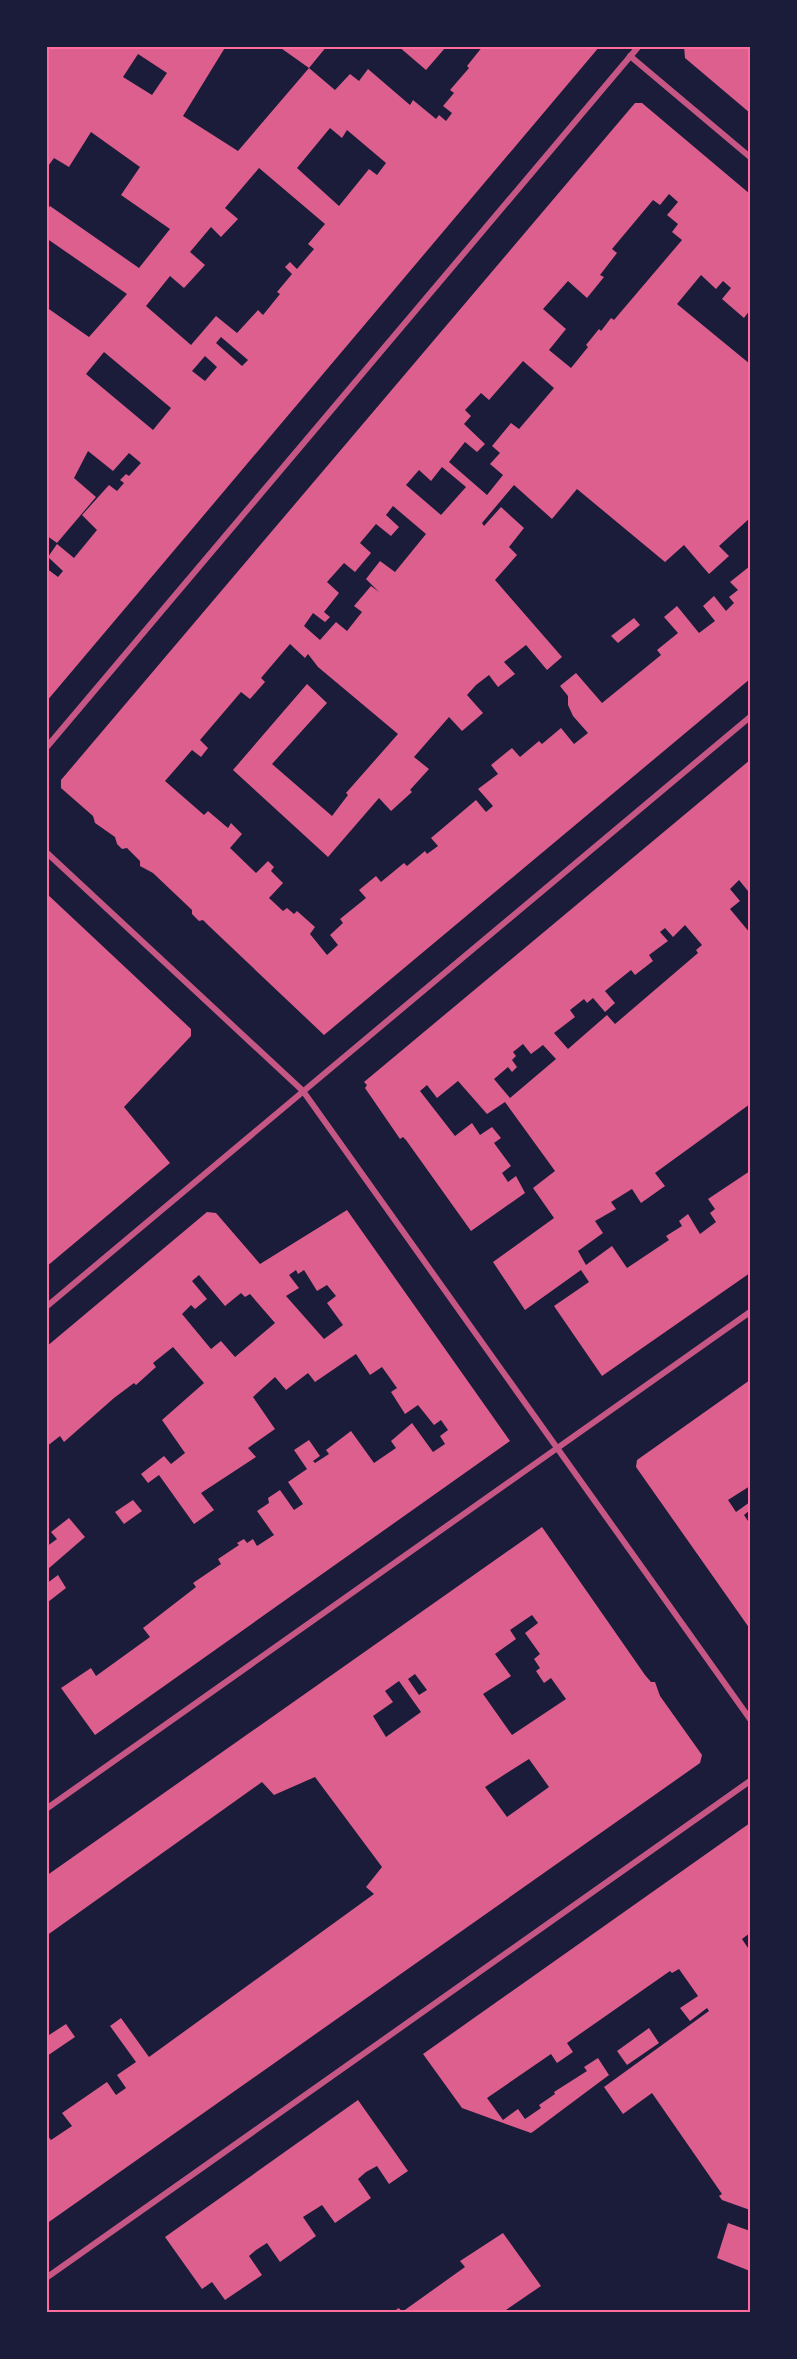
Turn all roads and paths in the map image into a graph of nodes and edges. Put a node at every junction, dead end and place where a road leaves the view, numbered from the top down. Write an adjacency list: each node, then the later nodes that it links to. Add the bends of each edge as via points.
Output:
1 (639, 46): 2 (street)
2 (630, 56): 3 (street); 5 (street)
3 (750, 157)
4 (750, 717): 7 (street)
5 (46, 748)
6 (46, 852): 7 (street)
7 (303, 1091): 8 (street); 10 (street)
8 (46, 1306)
9 (750, 1312): 10 (street)
10 (555, 1449): 11 (street); 13 (street)
11 (750, 1719)
12 (750, 1782): 14 (street)
13 (46, 1809)
14 (46, 2278)

